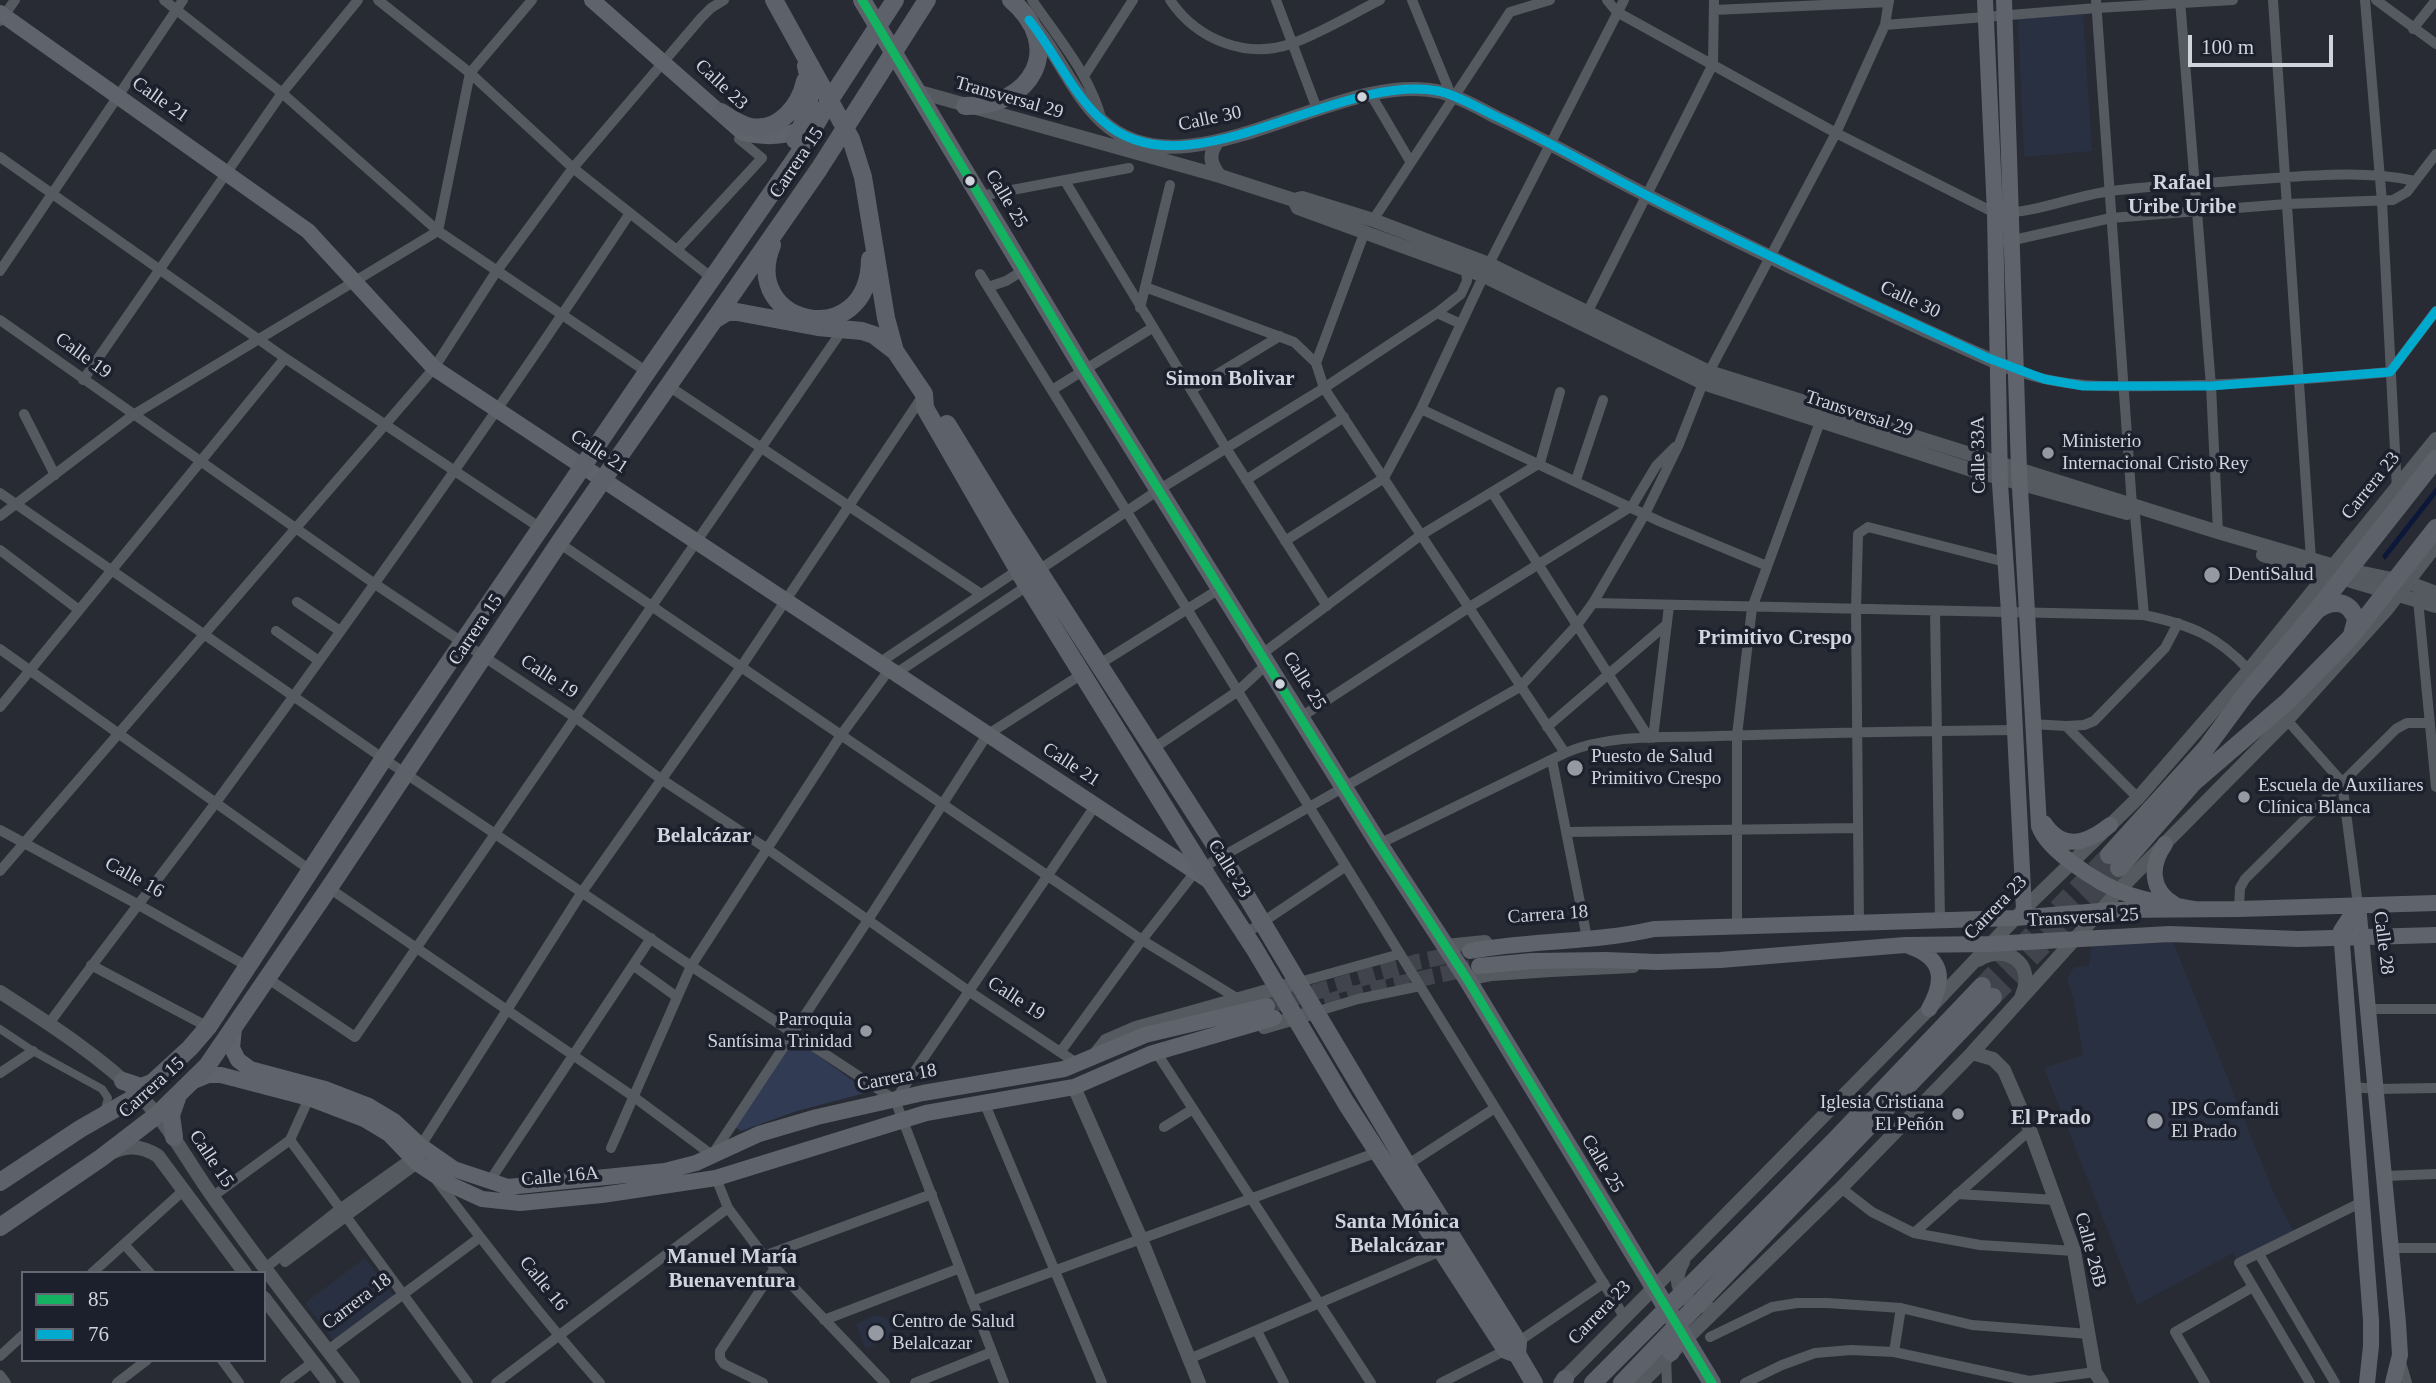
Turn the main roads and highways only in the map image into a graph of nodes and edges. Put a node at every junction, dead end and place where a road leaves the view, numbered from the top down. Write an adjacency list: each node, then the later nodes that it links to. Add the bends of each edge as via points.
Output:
1 (592, 0): 14 (main road, Calle 23)
2 (862, 0): 44 (main road, Calle 25, via 1084,370 1379,844 1446,946)
3 (895, 0): 12 (main road, Carrera 15)
4 (937, 0): 8 (main road)
5 (1011, 0): 13 (main road, via 1029,20 1038,57 1028,80 1014,94 985,106)
6 (1986, 0): 25 (main road, Calle 33A, via 2000,471 2005,562)
7 (2005, 8): 25 (main road, Calle 33A, via 2020,477)
8 (920, 11): 15 (main road, Carrera 15)
9 (783, 15): 11 (main road); 16 (main road, via 851,139)
10 (1, 16): 21 (main road, Calle 21, via 308,231 434,368)
11 (802, 57): 14 (main road, via 805,83 801,97 782,119 753,127); 17 (main road, via 811,100 805,120 735,232)
12 (831, 98): 14 (main road, Calle 23, via 805,128 781,137 736,133); 17 (main road, Carrera 15)
13 (965, 106)
14 (721, 112)
15 (788, 213): 16 (main road, via 766,261 767,279 784,307 815,320 847,311 866,289); 18 (main road, Carrera 15)
16 (871, 221): 19 (main road, Calle 23)
17 (727, 258): 21 (main road, Carrera 15)
18 (714, 320): 19 (main road, via 737,312 843,329 874,335); 22 (main road, Carrera 15)
19 (895, 351): 27 (main road, Calle 23, via 924,394 925,408)
20 (2436, 459): 24 (main road, via 2337,573)
21 (584, 466): 22 (main road, Calle 21); 52 (main road, Carrera 15, via 208,1027)
22 (603, 479): 32 (main road, Calle 21); 48 (main road, Carrera 15)
23 (2436, 528): 26 (main road, via 2396,587)
24 (2317, 610): 26 (main road, via 2336,602 2349,607 2356,620); 26 (main road, via 2114,862)
25 (2018, 612): 28 (main road, Calle 33A); 37 (main road, Calle 33A)
26 (2350, 638)
27 (1090, 669): 32 (main road, Calle 23); 49 (main road, Calle 23, via 1154,748)
28 (2039, 806): 29 (main road, via 2046,827 2064,840 2088,840); 31 (main road, Calle 33A, via 2041,833)
29 (2110, 825)
30 (2165, 844): 35 (main road, via 2155,864 2155,883 2163,897)
31 (2071, 862): 35 (main road, Transversal 25, via 2119,890)
32 (1203, 874): 46 (main road, Calle 23, via 1245,934)
33 (2436, 903): 34 (main road, Transversal 25)
34 (2358, 905): 36 (main road, Transversal 25); 39 (main road, Calle 28); 40 (main road, Calle 28)
35 (2176, 906): 36 (main road, Transversal 25)
36 (2194, 909): 37 (main road, Transversal 25)
37 (2019, 914): 41 (main road, Transversal 25, via 1940,921 1654,929)
38 (2436, 934): 39 (main road, Transversal 25)
39 (2362, 937): 40 (main road, Transversal 25); 73 (main road, Calle 28, via 2400,1355)
40 (2341, 938): 42 (main road, Transversal 25, via 2170,934); 72 (main road, via 2371,1320)
41 (1605, 939): 43 (main road, Carrera 18)
42 (1905, 945): 44 (main road, Transversal 25, via 1657,962 1532,961); 47 (main road, via 1925,953 1938,968 1939,987)
43 (1470, 951)
44 (1473, 972): 62 (main road, Calle 25)
45 (1988, 992): 56 (main road)
46 (1279, 1007): 53 (main road, Calle 23); 57 (main road, Carrera 18, via 1166,1028 1050,1072 817,1117 767,1131); 59 (main road, Carrera 18, via 1078,1086 904,1120)
47 (1929, 1009)
48 (234, 1028): 51 (main road, Carrera 15); 58 (main road, via 232,1048 243,1065 369,1105 394,1121)
49 (1346, 1065): 53 (main road); 65 (main road, Calle 23)
50 (123, 1081): 52 (main road)
51 (191, 1082): 54 (main road, Carrera 15); 58 (main road, via 222,1075 309,1098 364,1119)
52 (146, 1089): 60 (main road, Carrera 15)
53 (1340, 1092): 65 (main road, Calle 23, via 1441,1251)
54 (178, 1095): 55 (main road, via 171,1115); 61 (main road, Carrera 15, via 105,1155)
55 (174, 1137)
56 (1840, 1145): 69 (main road); 70 (main road)
57 (712, 1155): 58 (main road, Calle 16A, via 665,1171 508,1187)
58 (416, 1156): 59 (main road, Calle 16A, via 433,1175 482,1199 520,1203)
59 (716, 1178)
60 (0, 1182)
61 (0, 1227)
62 (1643, 1271): 63 (main road); 64 (main road, Calle 25)
63 (1666, 1275)
64 (1681, 1333): 66 (main road); 71 (main road, Calle 25)
65 (1516, 1353): 67 (main road); 68 (main road, Calle 23)
66 (1669, 1354)
67 (1526, 1383)
68 (1534, 1383)
69 (1593, 1383)
70 (1622, 1383)
71 (1712, 1383)
72 (2367, 1383)
73 (2393, 1383)

